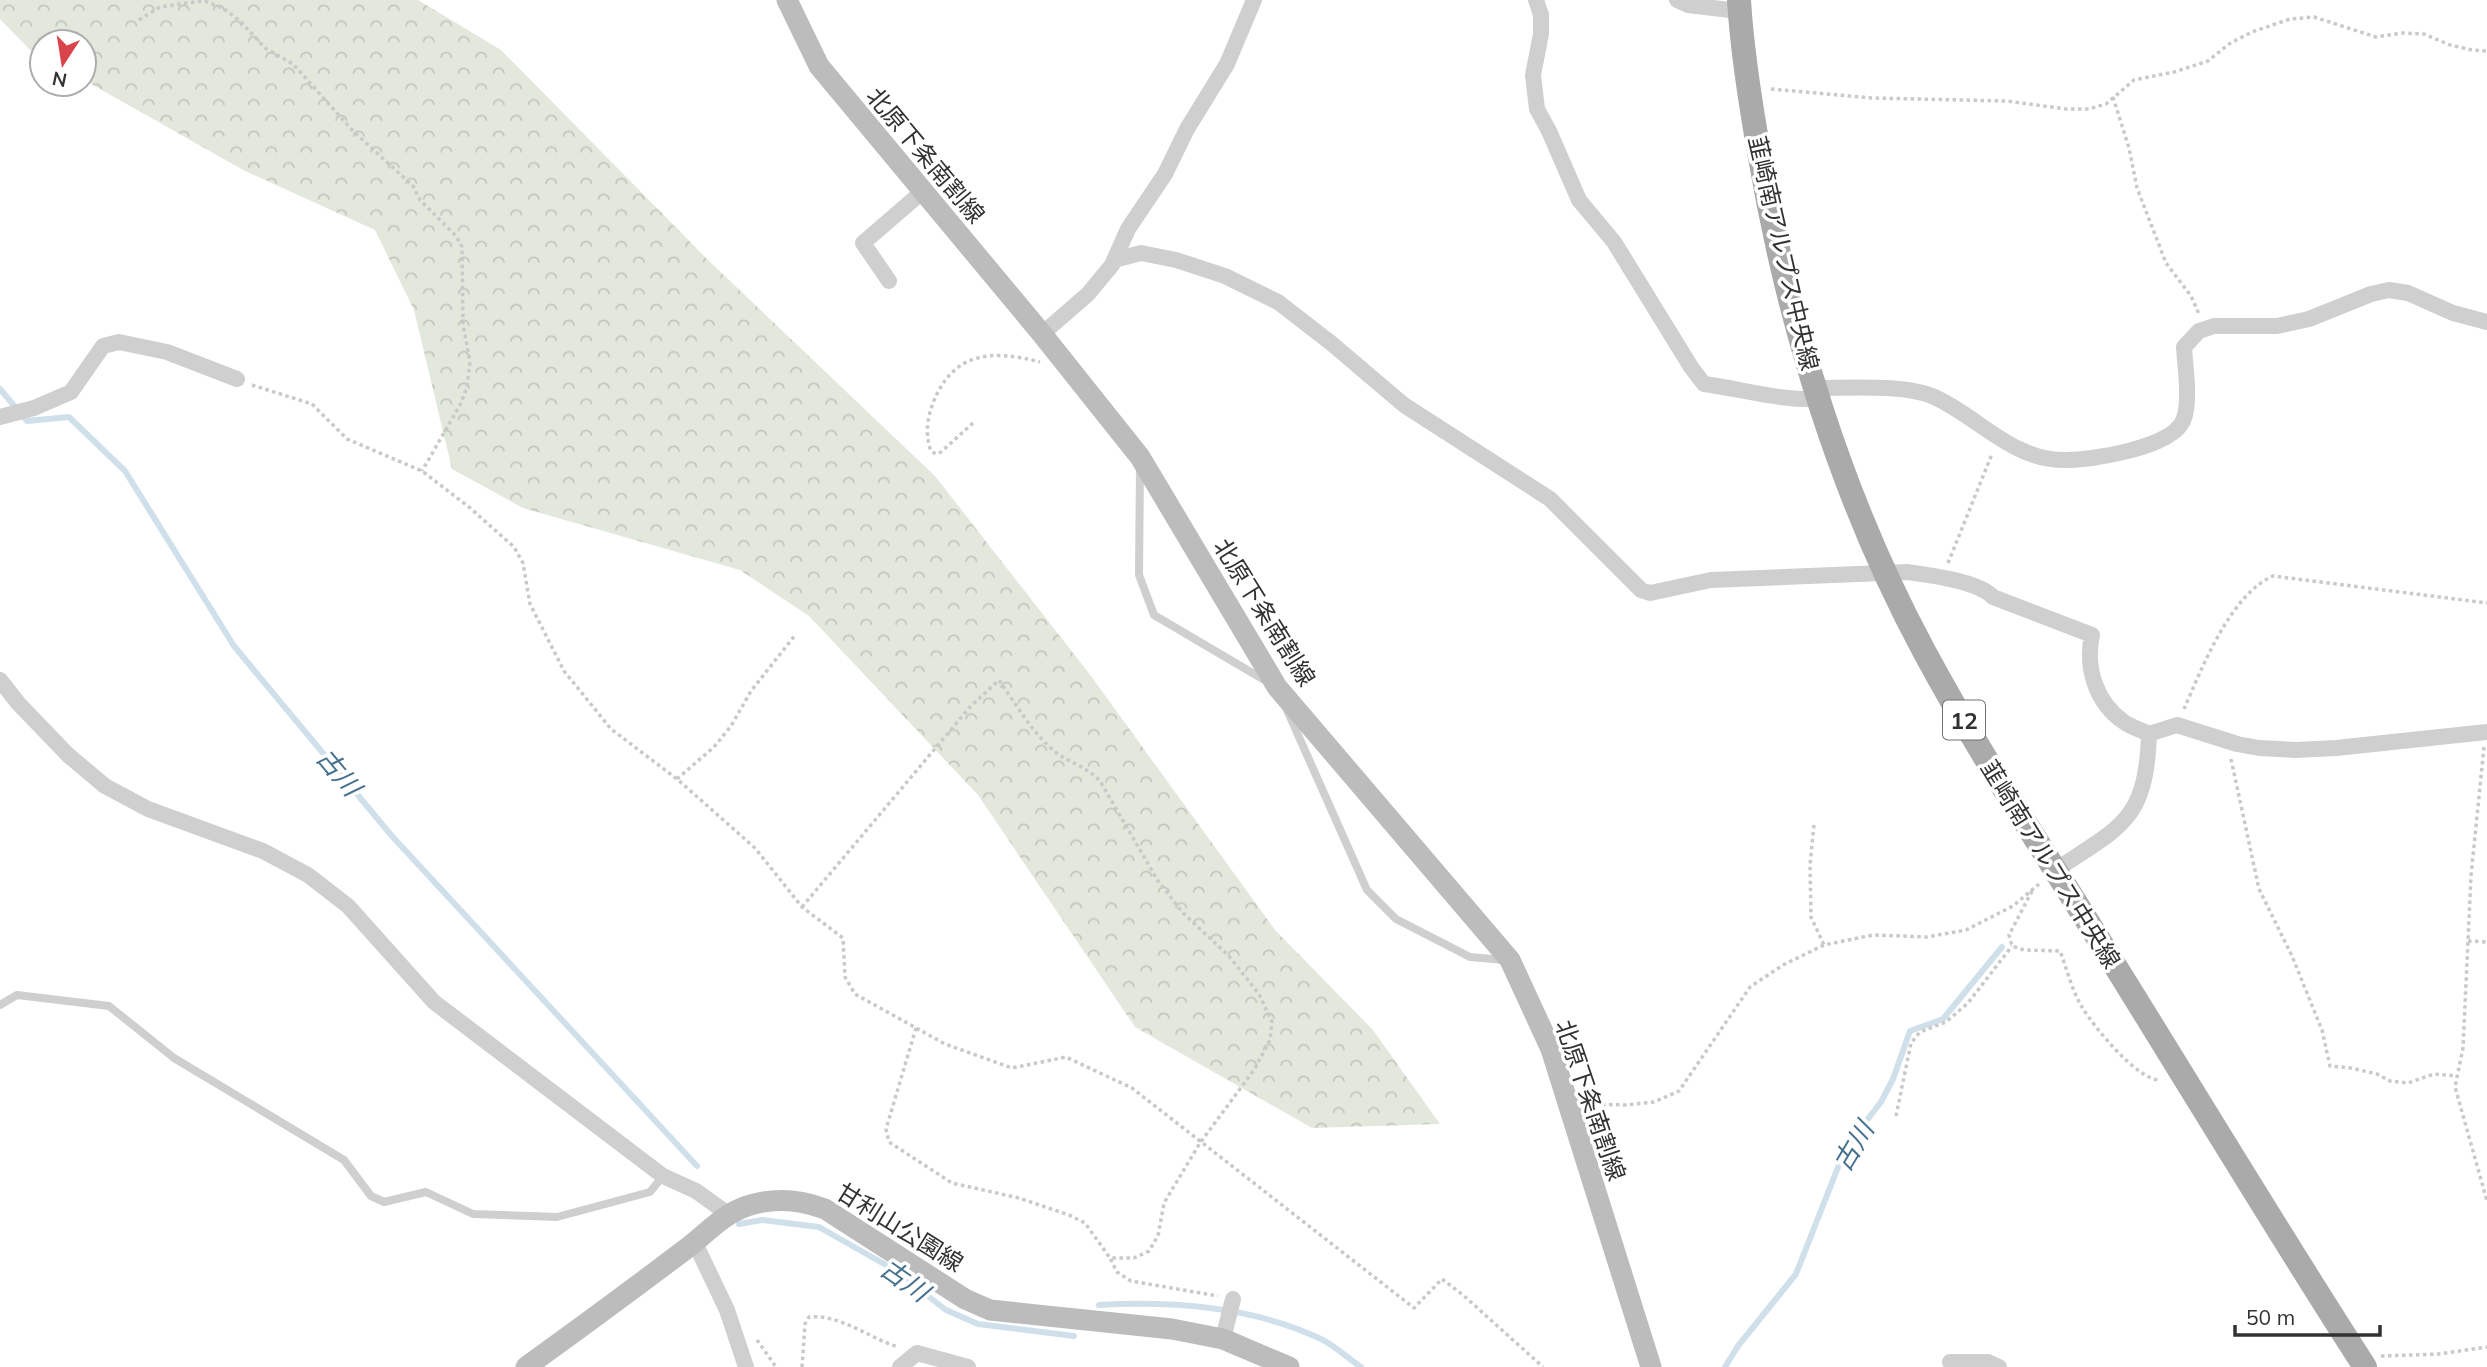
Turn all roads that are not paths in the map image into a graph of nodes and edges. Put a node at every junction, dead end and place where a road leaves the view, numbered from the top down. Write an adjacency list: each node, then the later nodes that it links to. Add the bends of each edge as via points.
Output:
1 (787, 0): 6 (main road, 北原下条南割線, via 819,66)
2 (1254, 0): 7 (street, via 1227,64)
3 (1536, 0): 12 (street, via 1541,34 1532,75 1536,109 1578,200 1614,242 1691,367 1704,384 1798,400)
4 (1676, 0): 5 (street, via 1688,5)
5 (1739, 5): 12 (main road, 韮崎南アルプス中央線 / 12, via 1769,210)
6 (922, 192): 8 (street, via 863,243); 10 (main road, 北原下条南割線)
7 (1114, 260): 10 (street, via 1088,294); 15 (street, via 1141,253 1177,260 1225,276 1278,302 1404,405 1550,499 1641,590 1650,593 1711,580)
8 (889, 281)
9 (2487, 322): 12 (street, via 2389,290 2277,326 2205,329 2184,346 2187,405 2177,430 2112,456 2039,457 1932,396 1911,391)
10 (1042, 334): 14 (main road, 北原下条南割線)
11 (237, 379): 13 (street, via 167,352 119,342 103,346 71,392)
12 (1817, 393): 15 (main road, 韮崎南アルプス中央線 / 12)
13 (5, 416)
14 (1140, 457): 17 (main road, 北原下条南割線); 17 (lane, via 1139,575 1154,615)
15 (1884, 572): 19 (street, via 1942,578 1987,590 1993,597 2092,635 2090,668 2108,708 2125,723); 20 (main road, 韮崎南アルプス中央線 / 12, via 1923,650)
16 (0, 680): 23 (street, via 68,755 105,786 148,809 263,851 308,875 348,906 434,1002)
17 (1277, 687): 21 (main road, 北原下条南割線); 21 (lane, via 1367,890 1396,919 1470,957)
18 (2486, 732): 19 (street, via 2296,750 2259,748 2177,725)
19 (2149, 734): 20 (street, via 2146,778 2133,812 2121,826)
20 (2054, 871): 29 (main road, 韮崎南アルプス中央線 / 12)
21 (1510, 960): 35 (main road, 北原下条南割線, via 1551,1049)
22 (0, 1005): 23 (lane, via 17,995 109,1006 174,1058 344,1160 371,1196 384,1202 426,1192 473,1214 557,1217 650,1192)
23 (663, 1177): 24 (street, via 696,1191)
24 (728, 1214): 25 (main road, 甘利山公園線); 27 (main road, 甘利山公園線, via 783,1199 807,1202 990,1310)
25 (695, 1243): 32 (main road, 甘利山公園線); 33 (street, via 727,1310)
26 (1233, 1299): 27 (street)
27 (1225, 1332): 30 (main road, 甘利山公園線)
28 (1950, 1362): 36 (street, via 1988,1362)
29 (2362, 1362)
30 (1276, 1365)
31 (957, 1366): 34 (street, via 917,1353)
32 (526, 1367)
33 (746, 1367)
34 (900, 1367)
35 (1651, 1367)
36 (1999, 1367)

